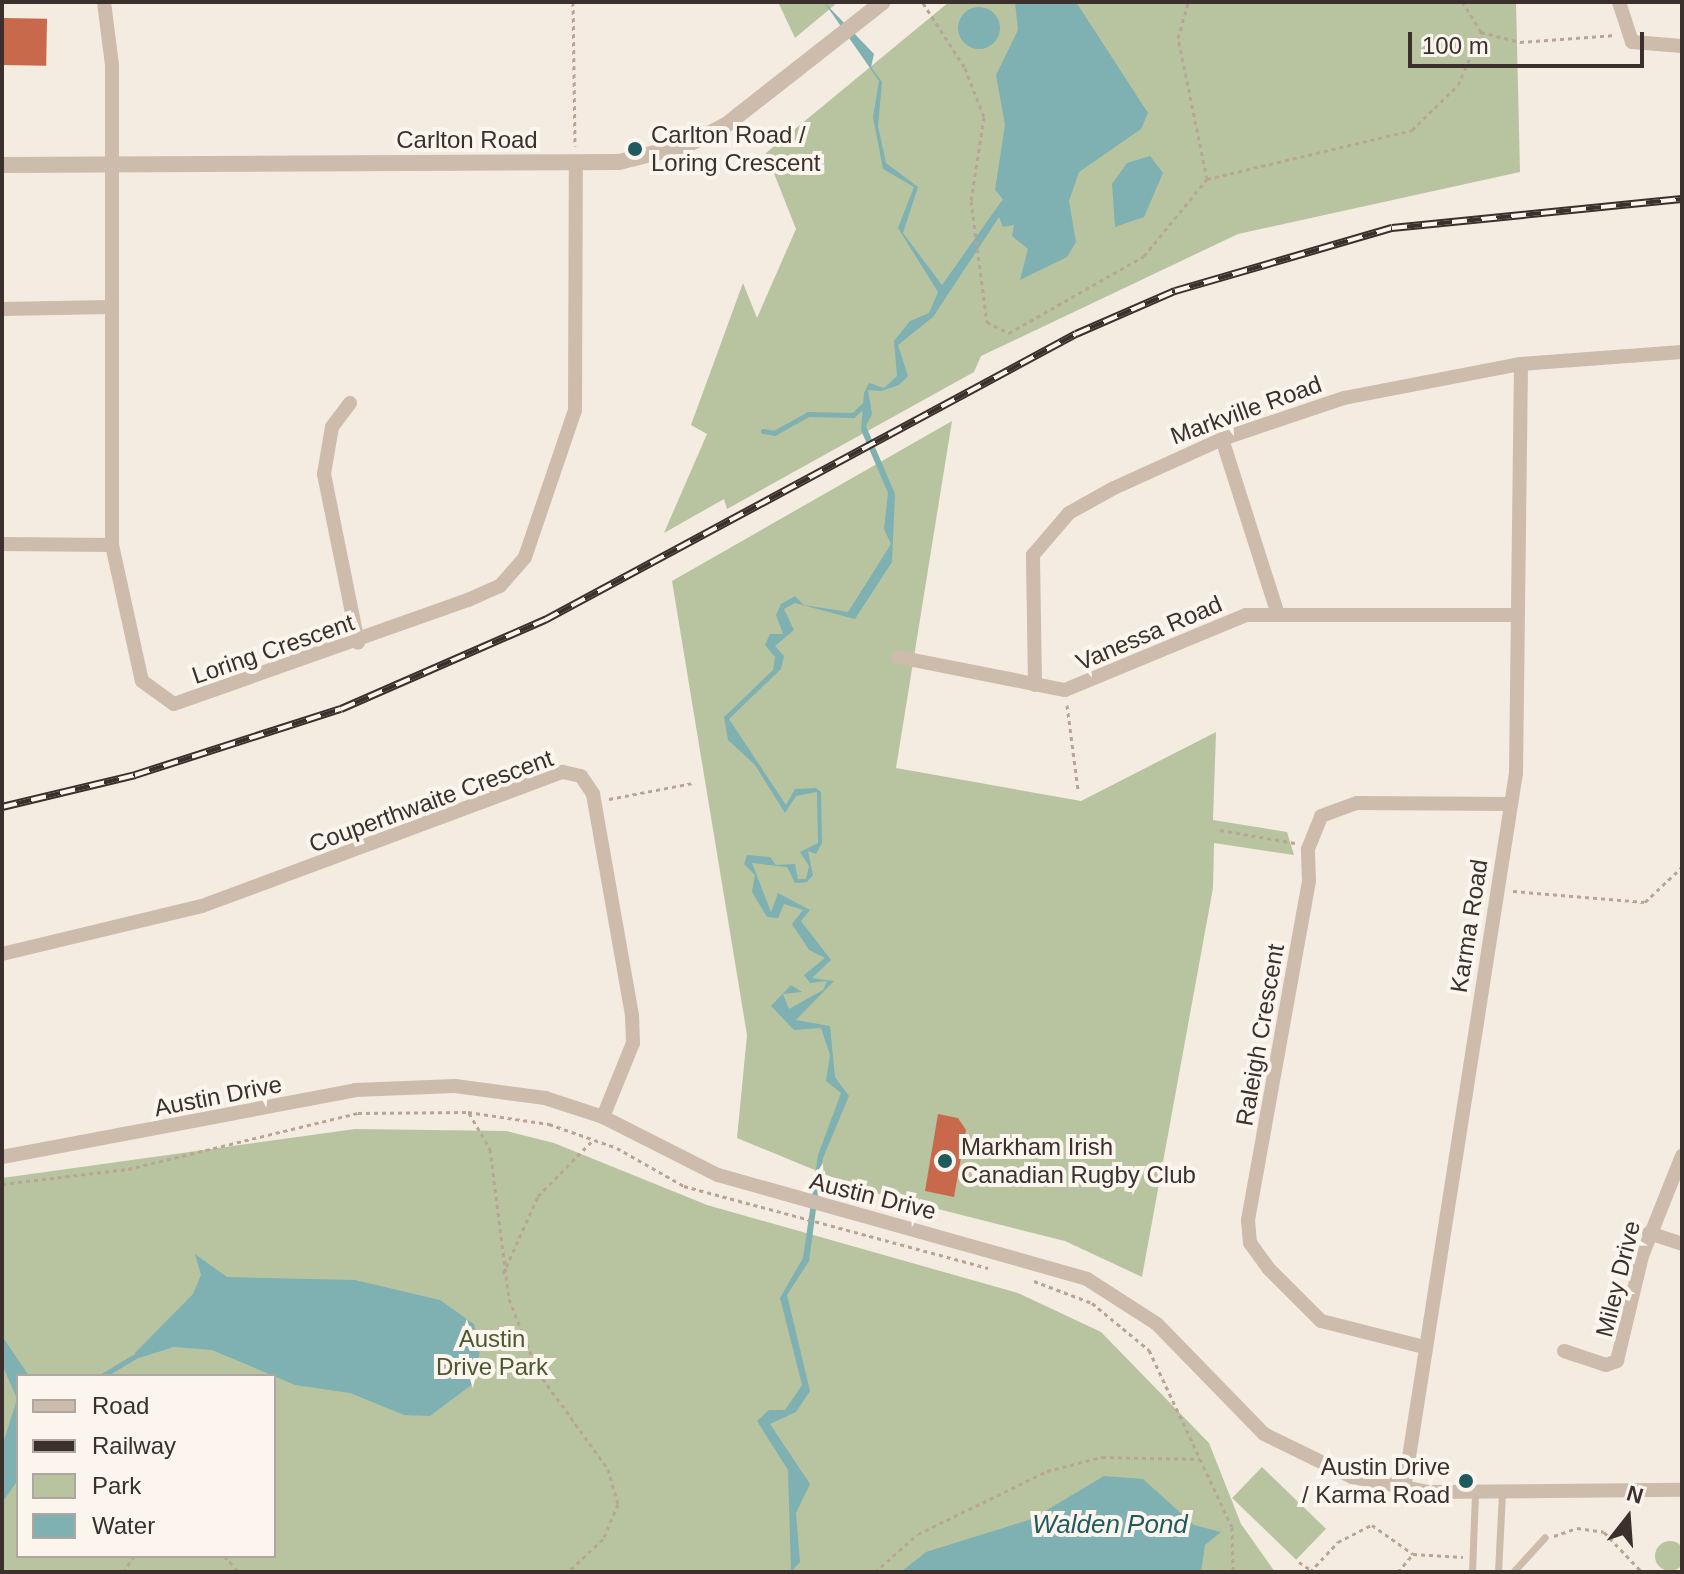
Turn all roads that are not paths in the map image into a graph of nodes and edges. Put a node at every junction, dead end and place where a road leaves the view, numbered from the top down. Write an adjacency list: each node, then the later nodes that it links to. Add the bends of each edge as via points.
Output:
1 (104, 2): 5 (street, Loring Crescent)
2 (883, 2): 7 (street, Carlton Road, via 739,116 687,145)
3 (1619, 2): 4 (street, via 1625,34 1650,47)
4 (1682, 46)
5 (112, 164): 6 (street, Carlton Road); 7 (street, Carlton Road); 8 (street, Loring Crescent)
6 (2, 165)
7 (576, 165): 18 (street, Loring Crescent, via 575,410 525,557 500,586)
8 (111, 307): 9 (street); 15 (street, Loring Crescent)
9 (2, 309)
10 (1682, 352): 11 (street, Markville Road)
11 (1521, 364): 13 (street, Markville Road, via 1344,398); 17 (street, Karma Road)
12 (350, 403): 18 (street, via 332,427 324,474)
13 (1222, 439): 16 (street); 20 (street, Markville Road, via 1069,513 1041,538 1030,587)
14 (2, 544): 15 (street)
15 (112, 545): 18 (street, Loring Crescent, via 142,681 161,700 190,702)
16 (1277, 611): 17 (street, Vanessa Road); 20 (street, Vanessa Road, via 1184,637 1065,690)
17 (1516, 615): 21 (street, Karma Road)
18 (358, 643)
19 (898, 657): 20 (street, Vanessa Road)
20 (1035, 685)
21 (1511, 804): 28 (street, Karma Road); 28 (street, Raleigh Crescent, via 1357,803 1321,816 1309,846 1309,881 1248,1220 1250,1243 1291,1299 1321,1321)
22 (2, 954): 23 (street, Couperthwaite Crescent, via 202,906 563,772 581,776 594,802 632,1015 633,1043)
23 (603, 1117): 25 (street, Austin Drive, via 482,1087 355,1090); 30 (street, Austin Drive, via 718,1175 1087,1279 1157,1324 1264,1434 1352,1477)
24 (1682, 1156): 26 (street, Miley Drive)
25 (2, 1157)
26 (1649, 1233): 27 (street); 29 (street, Miley Drive, via 1617,1361 1606,1365)
27 (1682, 1244)
28 (1424, 1347): 30 (street, Karma Road)
29 (1564, 1351)
30 (1404, 1489): 32 (street, Austin Drive)
31 (1682, 1490): 33 (street, Austin Drive)
32 (1475, 1493): 33 (street, Austin Drive); 35 (lane)
33 (1502, 1493): 36 (lane)
34 (1545, 1537): 37 (lane)
35 (1472, 1572)
36 (1498, 1572)
37 (1513, 1572)

